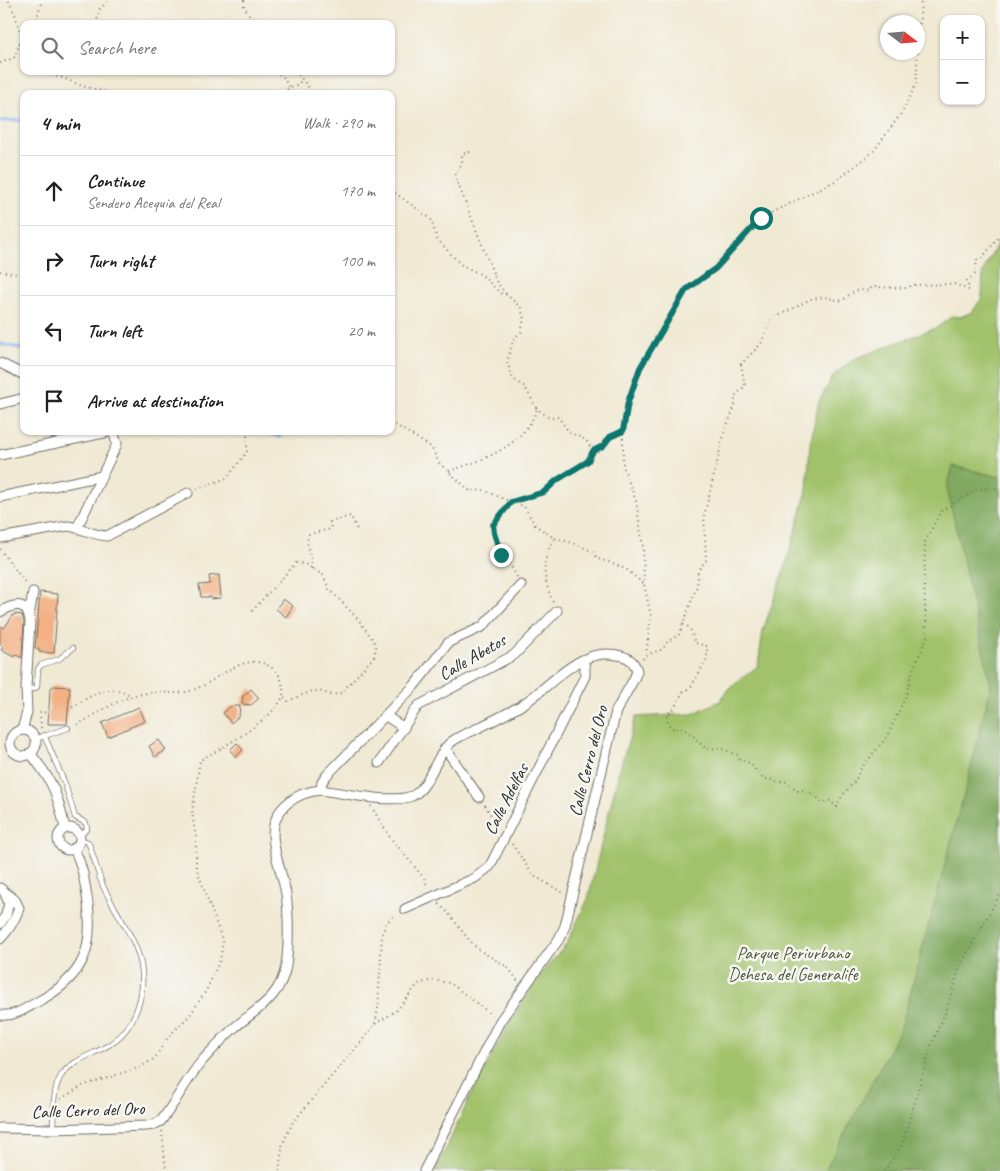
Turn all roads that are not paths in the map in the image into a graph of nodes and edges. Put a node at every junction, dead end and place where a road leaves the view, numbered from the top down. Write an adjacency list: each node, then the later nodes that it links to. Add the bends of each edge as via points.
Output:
1 (0, 363): 2 (street)
2 (20, 373)
3 (20, 399): 4 (street)
4 (0, 404)
5 (94, 435): 7 (street)
6 (114, 435): 8 (street, via 117,444)
7 (0, 455)
8 (102, 476): 10 (street); 11 (street)
9 (188, 493): 11 (street, via 112,534 99,535)
10 (0, 497)
11 (77, 528): 12 (street, via 61,527)
12 (0, 538)
13 (521, 585): 21 (street, Calle Abetos, via 482,627 449,642)
14 (33, 592): 17 (street)
15 (556, 610): 23 (street, Calle Abetos, via 514,655 418,706)
16 (0, 612): 17 (street, via 19,606)
17 (29, 616): 20 (street)
18 (73, 648): 20 (lane, via 59,659 41,665 37,687)
19 (583, 660): 26 (street, Calle Cerro del Oro, via 527,702 455,739); 35 (street, Calle Adelfas, via 585,676 490,866 475,878); 41 (street, Calle Cerro del Oro, via 608,654 628,658 637,671 616,711 565,926 500,1021)
20 (26, 688): 24 (street, via 27,712)
21 (386, 716): 23 (street); 29 (street, Calle Abetos, via 327,775)
22 (68, 728): 25 (lane)
23 (404, 728): 28 (street, Calle Abetos)
24 (22, 730): 25 (street); 27 (street, via 12,736 11,749 18,754)
25 (39, 737): 27 (street); 32 (lane, via 66,784 75,817 86,823 87,829)
26 (445, 748): 29 (street, Calle Cerro del Oro, via 417,793 405,798); 30 (street)
27 (30, 753): 31 (street, via 54,788)
28 (379, 763)
29 (321, 790): 40 (street, Calle Cerro del Oro, via 308,791 293,799 282,807 274,824 274,851 288,910 286,964 281,982 264,1006 234,1028 201,1062 161,1121 146,1126)
30 (479, 797)
31 (65, 828): 32 (street, via 76,830); 33 (street, via 58,836 58,843 67,850)
32 (80, 837): 33 (street); 40 (lane, via 88,842 102,884 136,950 142,966 142,984 135,1014 125,1030 112,1043 69,1066 61,1076 57,1083)
33 (74, 848): 38 (street, via 82,865 90,912 89,944 82,960 68,981 44,998 19,1013)
34 (2, 890): 36 (street, via 9,903); 37 (street, via 15,900 19,908)
35 (405, 909)
36 (0, 924)
37 (0, 939)
38 (0, 1015)
39 (0, 1128): 40 (street, Calle Cerro del Oro)
40 (53, 1128)
41 (424, 1171)

